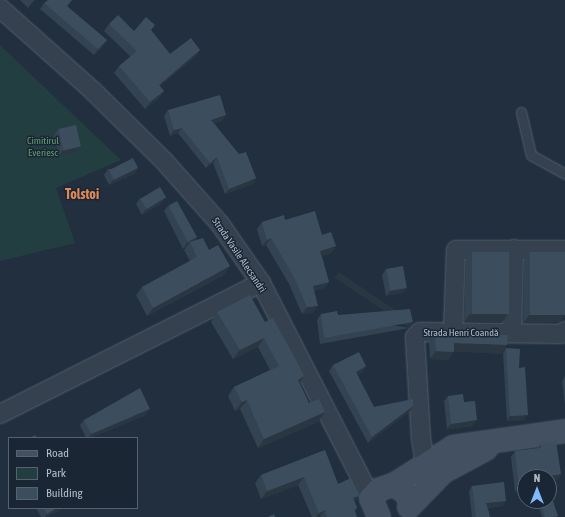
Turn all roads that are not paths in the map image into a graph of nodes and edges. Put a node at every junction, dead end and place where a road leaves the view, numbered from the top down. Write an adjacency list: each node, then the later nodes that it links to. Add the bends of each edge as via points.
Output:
1 (0, 8): 6 (street, Strada Vasile Alecsandri, via 164,161 220,224)
2 (521, 112): 3 (lane, via 531,154)
3 (565, 174)
4 (514, 249): 5 (street); 8 (street, via 456,250); 9 (street)
5 (565, 250)
6 (261, 283): 10 (street); 14 (street, Strada Vasile Alecsandri)
7 (565, 331): 9 (street, Strada Henri Coandă, via 560,334)
8 (453, 332): 9 (street, Strada Henri Coandă); 12 (street, Strada Henri Coandă, via 420,332 415,337)
9 (512, 333)
10 (0, 414)
11 (565, 431): 12 (street, via 453,447)
12 (427, 474): 13 (street); 15 (street)
13 (395, 484): 14 (street, via 381,488); 15 (street, via 407,495)
14 (375, 507)
15 (407, 513)

